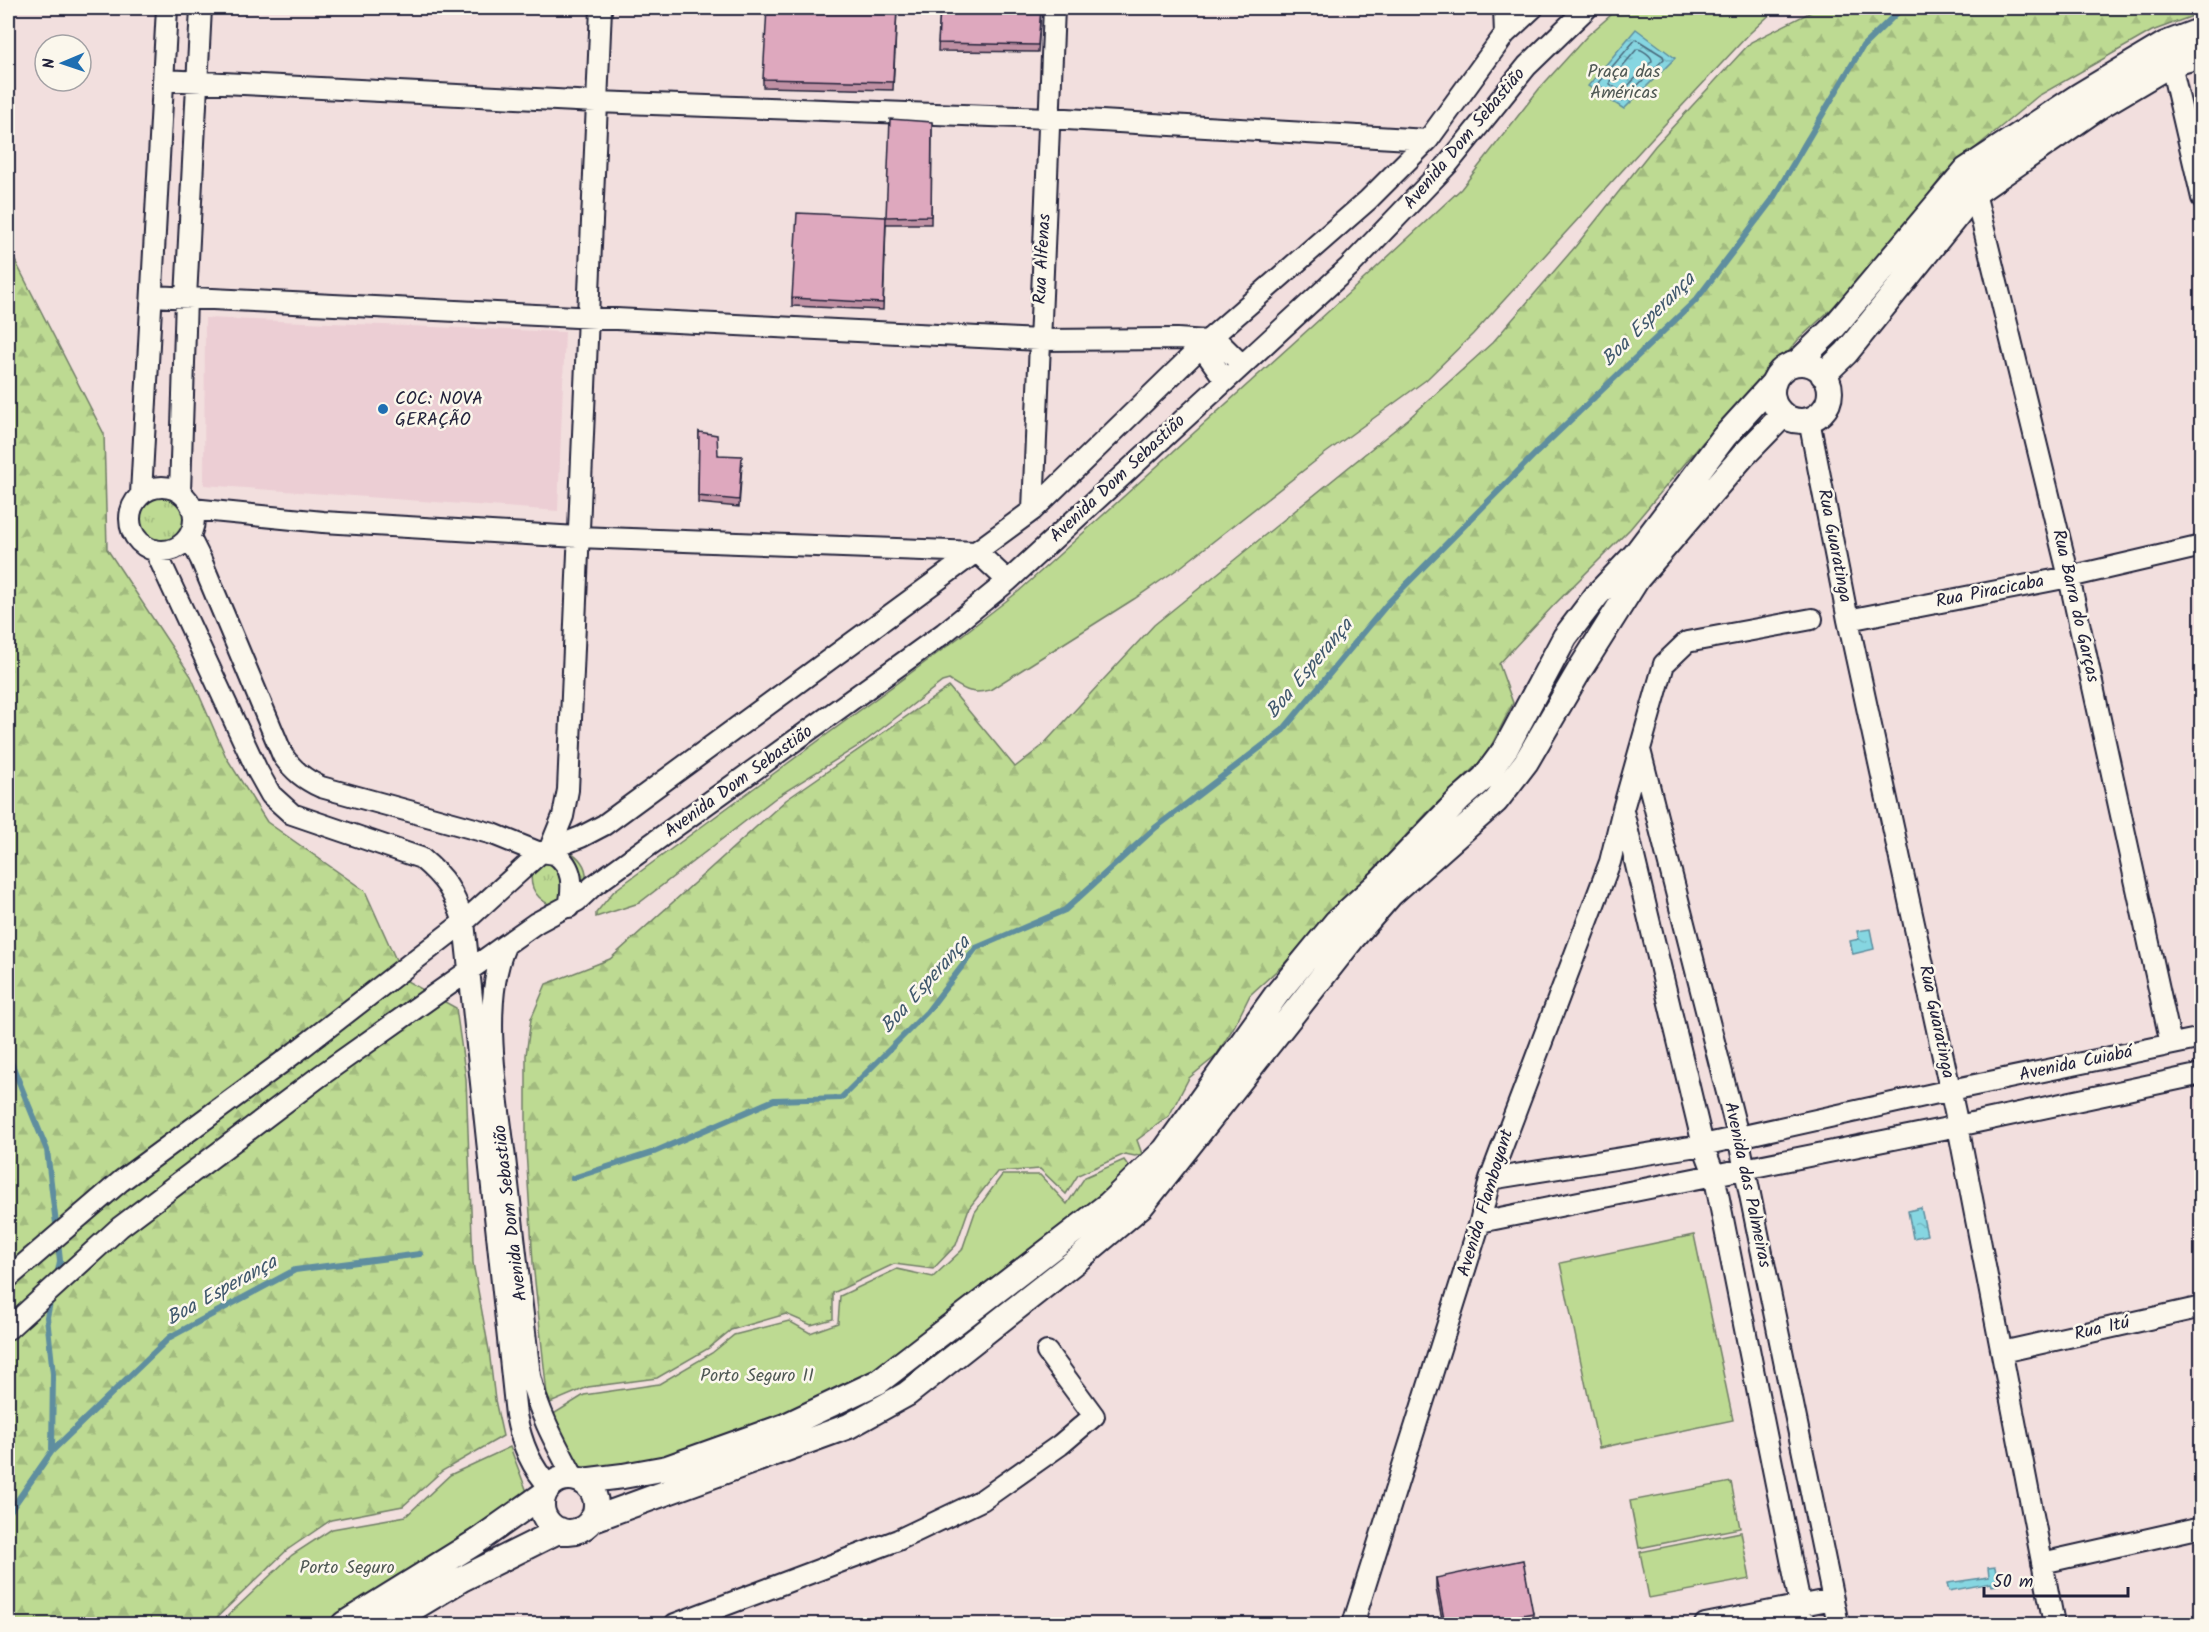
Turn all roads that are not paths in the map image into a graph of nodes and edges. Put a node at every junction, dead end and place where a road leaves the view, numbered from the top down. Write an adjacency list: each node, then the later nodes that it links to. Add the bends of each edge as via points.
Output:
1 (167, 8): 12 (street)
2 (201, 8): 13 (street)
3 (602, 8): 14 (street)
4 (1054, 8): 15 (street, Rua Alfenas)
5 (1504, 8): 9 (street)
6 (1533, 8): 9 (street, Avenida Dom Sebastião)
7 (1587, 8): 26 (street, Avenida Dom Sebastião, via 1527,66 1448,164 1350,267)
8 (2202, 30): 10 (main road)
9 (1505, 34): 16 (street, Avenida Dom Sebastião)
10 (2168, 54): 11 (main road); 17 (main road, via 2080,95); 18 (main road); 19 (street)
11 (2202, 55)
12 (163, 80): 13 (street); 20 (street)
13 (197, 82): 14 (street); 21 (street)
14 (596, 102): 15 (street); 22 (street)
15 (1049, 118): 16 (street); 23 (street, Rua Alfenas)
16 (1428, 140): 24 (street, Avenida Dom Sebastião, via 1368,200)
17 (1966, 170): 18 (street, Rua Barra do Garças); 25 (main road, via 1834,327)
18 (1975, 193): 27 (main road, via 1846,353); 41 (street, Rua Barra do Garças)
19 (2202, 198)
20 (152, 296): 21 (street); 33 (street)
21 (186, 298): 22 (street); 32 (street)
22 (589, 318): 23 (street); 37 (street)
23 (1039, 340): 24 (street); 35 (street, Rua Alfenas)
24 (1207, 341): 26 (street, via 1220,344); 28 (street, via 1208,356); 35 (street, Avenida Dom Sebastião)
25 (1797, 363): 27 (main road, via 1816,368); 29 (main road, via 1779,373)
26 (1242, 365): 28 (street, Avenida Dom Sebastião)
27 (1823, 375): 31 (main road, via 1829,384 1826,406)
28 (1225, 380): 42 (street, Avenida Dom Sebastião)
29 (1774, 382): 30 (main road, via 1773,400); 68 (main road, via 1724,437 1635,555 1565,637 1506,748 1484,778 1336,922 1277,994 1165,1150 1109,1204 878,1382 785,1426 667,1468)
30 (1783, 415): 31 (main road); 70 (main road, via 1637,579 1526,762 1496,801 1391,894 1142,1205 907,1394 849,1426)
31 (1809, 420): 44 (street, Rua Guaratinga)
32 (180, 492): 33 (street, via 160,486); 34 (street)
33 (141, 494): 39 (street, via 130,512 132,532)
34 (192, 509): 36 (street, via 193,528); 37 (street, via 324,522)
35 (1033, 510): 40 (street, Avenida Dom Sebastião)
36 (189, 536): 39 (street, via 174,548); 47 (street, via 283,756 293,770 321,787)
37 (578, 537): 40 (street); 47 (street, via 568,790 563,816)
38 (2202, 546): 41 (street, Rua Piracicaba)
39 (155, 550): 49 (street, Avenida Dom Sebastião, via 256,771 271,795 292,814 421,858 436,871)
40 (977, 552): 42 (street); 47 (street, Avenida Dom Sebastião, via 604,825)
41 (2069, 577): 44 (street, Rua Piracicaba); 53 (street, Rua Barra do Garças)
42 (1008, 581): 48 (street, Avenida Dom Sebastião, via 944,633)
43 (1812, 619): 45 (street, Avenida Flamboyant, via 1687,642 1664,664)
44 (1848, 620): 55 (street, Rua Guaratinga)
45 (1640, 750): 46 (street, Avenida Flamboyant); 57 (street, Avenida das Palmeiras)
46 (1623, 809): 58 (street, Avenida das Palmeiras); 61 (street, Avenida Flamboyant, via 1610,862)
47 (544, 851): 48 (street, via 560,857 568,868 573,889); 49 (street)
48 (569, 907): 50 (street, Avenida Dom Sebastião, via 536,923)
49 (470, 916): 51 (street, Avenida Dom Sebastião); 63 (street, via 297,1052 121,1181)
50 (505, 946): 51 (street); 68 (street, Avenida Dom Sebastião, via 493,997 494,1064 530,1376 549,1432)
51 (469, 971): 65 (street, via 320,1076 120,1227); 69 (street, Avenida Dom Sebastião, via 516,1415 522,1442)
52 (2202, 1038): 53 (street, Avenida Cuiabá)
53 (2171, 1044): 55 (street, Avenida Cuiabá)
54 (2202, 1074): 56 (street, Avenida Cuiabá)
55 (1951, 1090): 56 (street, Rua Guaratinga); 57 (street, Avenida Cuiabá)
56 (1958, 1126): 59 (street, Avenida Cuiabá); 67 (street, Rua Guaratinga)
57 (1738, 1136): 58 (street, Avenida Cuiabá); 59 (street, Avenida das Palmeiras)
58 (1703, 1145): 60 (street, Avenida das Palmeiras); 61 (street, Avenida Cuiabá)
59 (1745, 1167): 60 (street, Avenida Cuiabá); 74 (street, Avenida das Palmeiras)
60 (1714, 1174): 62 (street, Avenida Cuiabá); 75 (street, Avenida das Palmeiras)
61 (1490, 1179): 62 (street, Avenida Flamboyant)
62 (1480, 1221): 79 (street, Avenida Flamboyant)
63 (8, 1278)
64 (2202, 1307): 67 (street, Rua Itú)
65 (8, 1329)
66 (1047, 1352): 78 (street, via 1094,1416 1060,1445 982,1500 898,1540)
67 (2002, 1352): 73 (street, Rua Guaratinga)
68 (578, 1480): 69 (main road, via 565,1478); 70 (main road, via 589,1487 596,1503)
69 (547, 1490): 72 (main road, via 543,1511 546,1519); 76 (main road, via 476,1542)
70 (591, 1520): 72 (main road, via 577,1531)
71 (2202, 1527): 73 (street)
72 (560, 1530): 77 (main road, via 462,1579)
73 (2042, 1563): 82 (street, Rua Guaratinga)
74 (1833, 1599): 75 (street); 81 (street, Avenida das Palmeiras)
75 (1802, 1615): 80 (street)
76 (344, 1624)
77 (387, 1624)
78 (675, 1624)
79 (1353, 1624)
80 (1704, 1624)
81 (1838, 1624)
82 (2054, 1624)

